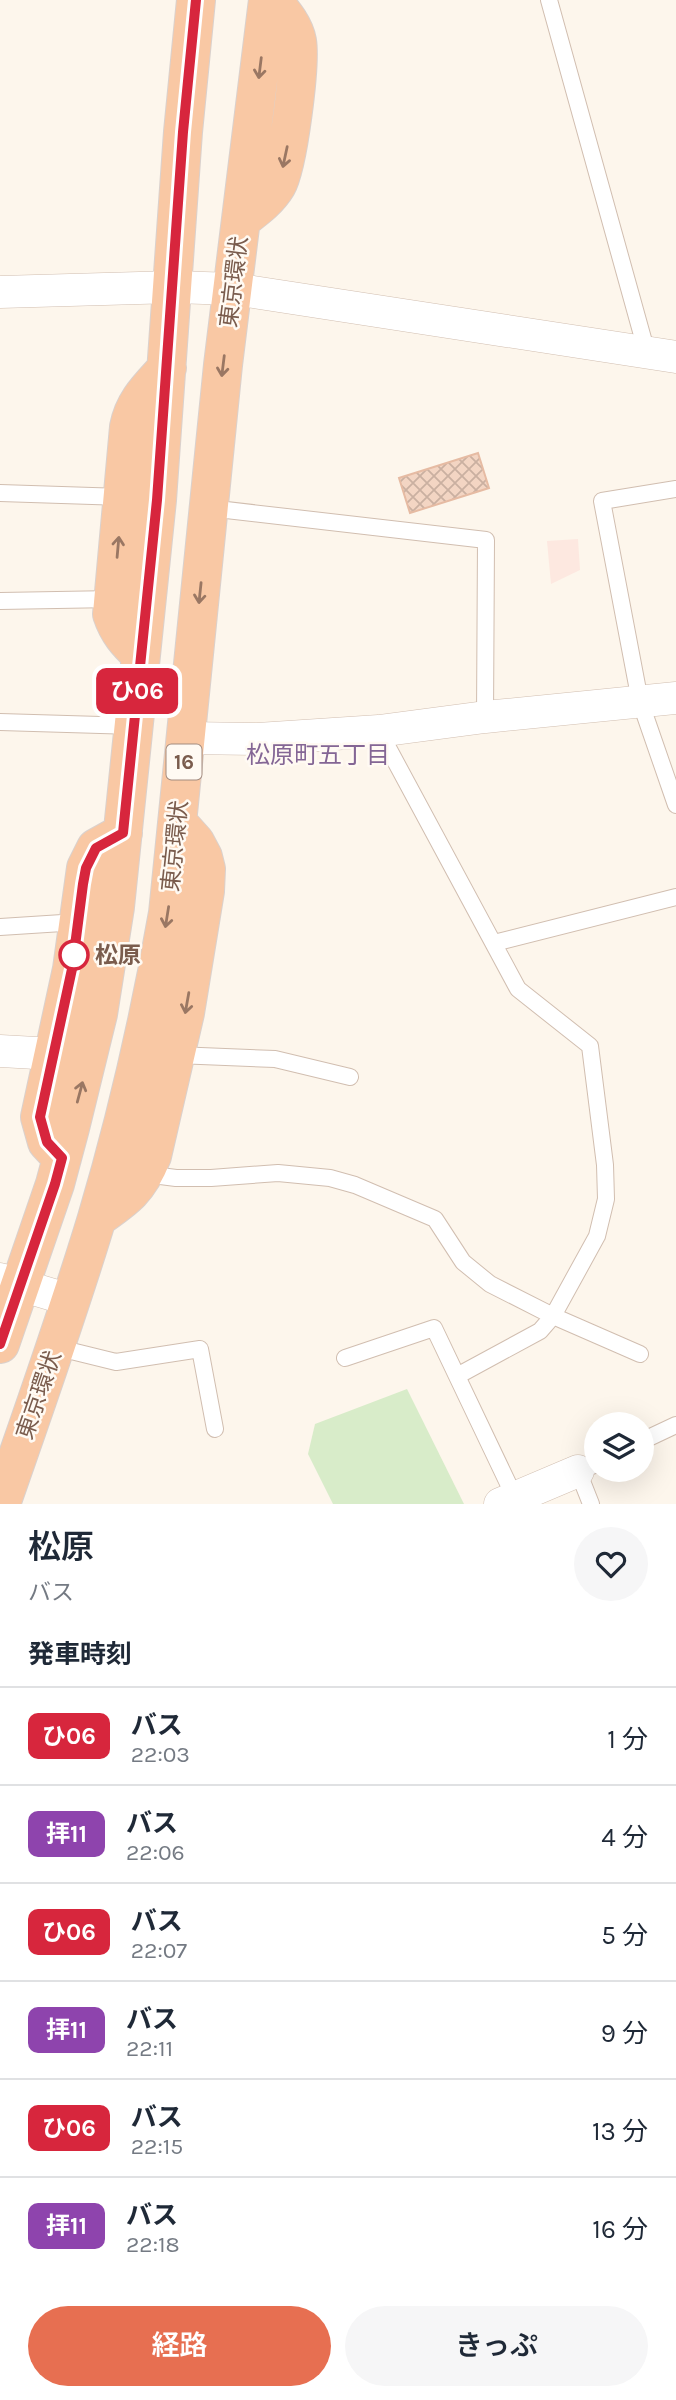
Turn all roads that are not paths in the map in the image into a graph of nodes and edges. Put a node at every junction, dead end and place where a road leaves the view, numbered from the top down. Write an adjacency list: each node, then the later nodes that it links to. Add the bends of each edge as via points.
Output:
1 (196, 0): 4 (highway)
2 (270, 0): 5 (highway, 東京環状 / 16, one-way to 5, via 286,18 298,43 298,67 286,159 273,190 242,219)
3 (549, 0): 7 (lane)
4 (174, 287): 5 (street); 6 (street); 8 (highway)
5 (234, 289): 7 (street); 12 (highway, 東京環状 / 16, one-way to 12)
6 (0, 292)
7 (662, 355)
8 (167, 368): 11 (highway, via 132,412); 15 (highway)
9 (676, 489): 17 (lane, via 602,501)
10 (0, 493): 11 (lane)
11 (123, 497): 13 (highway, one-way to 11)
12 (209, 508): 18 (lane, via 486,540); 22 (highway, 東京環状 / 16, one-way to 22)
13 (114, 599): 14 (lane); 15 (highway, via 116,626)
14 (0, 601)
15 (140, 654): 20 (highway)
16 (676, 698): 17 (street)
17 (640, 701): 18 (street); 23 (lane)
18 (485, 717): 21 (street)
19 (0, 722): 20 (lane)
20 (134, 726): 25 (highway)
21 (379, 732): 22 (street, via 258,739); 29 (lane)
22 (186, 737): 24 (highway, 東京環状 / 16)
23 (676, 805)
24 (178, 823): 32 (highway, one-way to 32, via 195,842 206,869); 36 (highway, 東京環状 / 16, one-way to 36, via 168,913 146,1030)
25 (123, 833): 27 (highway, via 96,848 90,858); 34 (highway, one-way to 25, via 97,1014)
26 (676, 897): 29 (lane)
27 (79, 922): 28 (lane); 31 (highway)
28 (0, 927)
29 (494, 943): 39 (lane, via 518,989 590,1046 606,1199 597,1236)
30 (0, 1051): 31 (street)
31 (54, 1054): 34 (highway, via 40,1117 47,1142)
32 (176, 1055): 33 (lane, via 275,1059); 35 (highway)
33 (350, 1077)
34 (62, 1158): 37 (highway)
35 (145, 1174): 36 (highway, via 130,1195); 39 (lane, via 211,1178 278,1173 355,1185 435,1219 463,1262 490,1284)
36 (97, 1217): 38 (highway, 東京環状 / 16)
37 (11, 1282): 38 (street); 40 (highway)
38 (70, 1300): 41 (highway, 東京環状 / 16)
39 (553, 1316): 42 (lane); 44 (lane, via 540,1331)
40 (0, 1344)
41 (55, 1347): 46 (lane, via 116,1362 200,1349); 51 (highway, 東京環状 / 16)
42 (640, 1354)
43 (345, 1358): 44 (lane, via 434,1328)
44 (457, 1376): 50 (lane)
45 (676, 1425): 47 (lane)
46 (215, 1429)
47 (654, 1435)
48 (584, 1470): 50 (street)
49 (589, 1482): 52 (lane)
50 (507, 1501)
51 (1, 1504)
52 (591, 1504)

